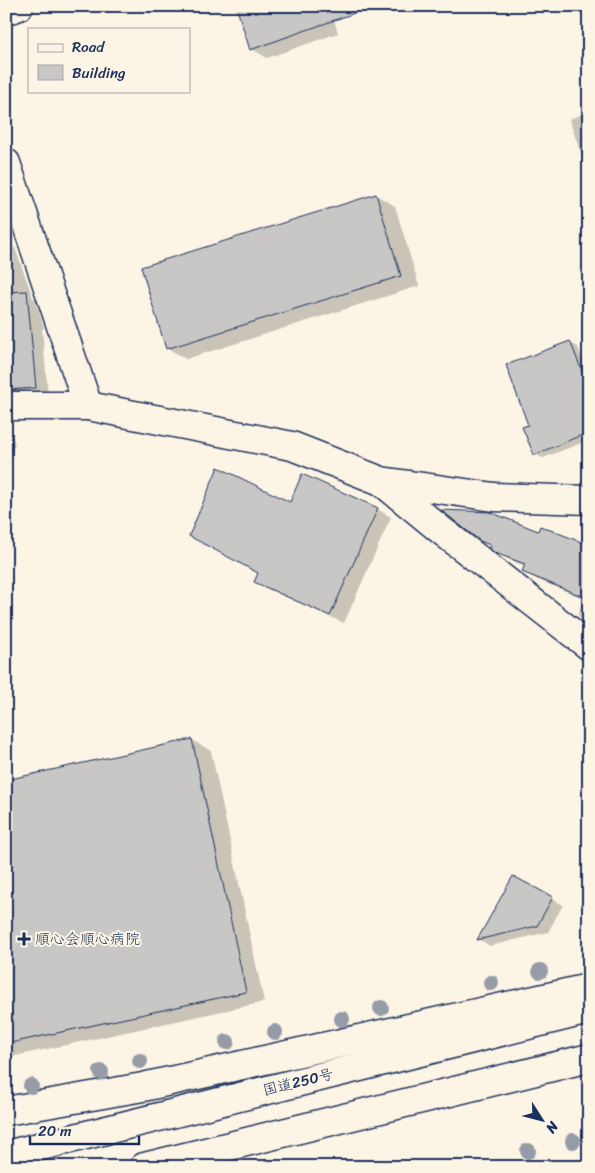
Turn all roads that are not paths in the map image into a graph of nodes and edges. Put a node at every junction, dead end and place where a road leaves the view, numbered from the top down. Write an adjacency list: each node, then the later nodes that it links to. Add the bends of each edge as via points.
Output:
1 (19, 6): 2 (main road)
2 (6, 11)
3 (6, 163): 4 (main road)
4 (11, 195): 6 (main road)
5 (6, 406): 6 (main road)
6 (88, 406): 7 (main road, via 292,446)
7 (381, 481): 8 (main road, via 494,497); 9 (main road)
8 (589, 500)
9 (589, 646)
10 (589, 988): 13 (main road, via 143,1087)
11 (589, 1010): 14 (main road, 国道250号)
12 (589, 1058): 15 (main road)
13 (6, 1111)
14 (6, 1155)
15 (144, 1167)

